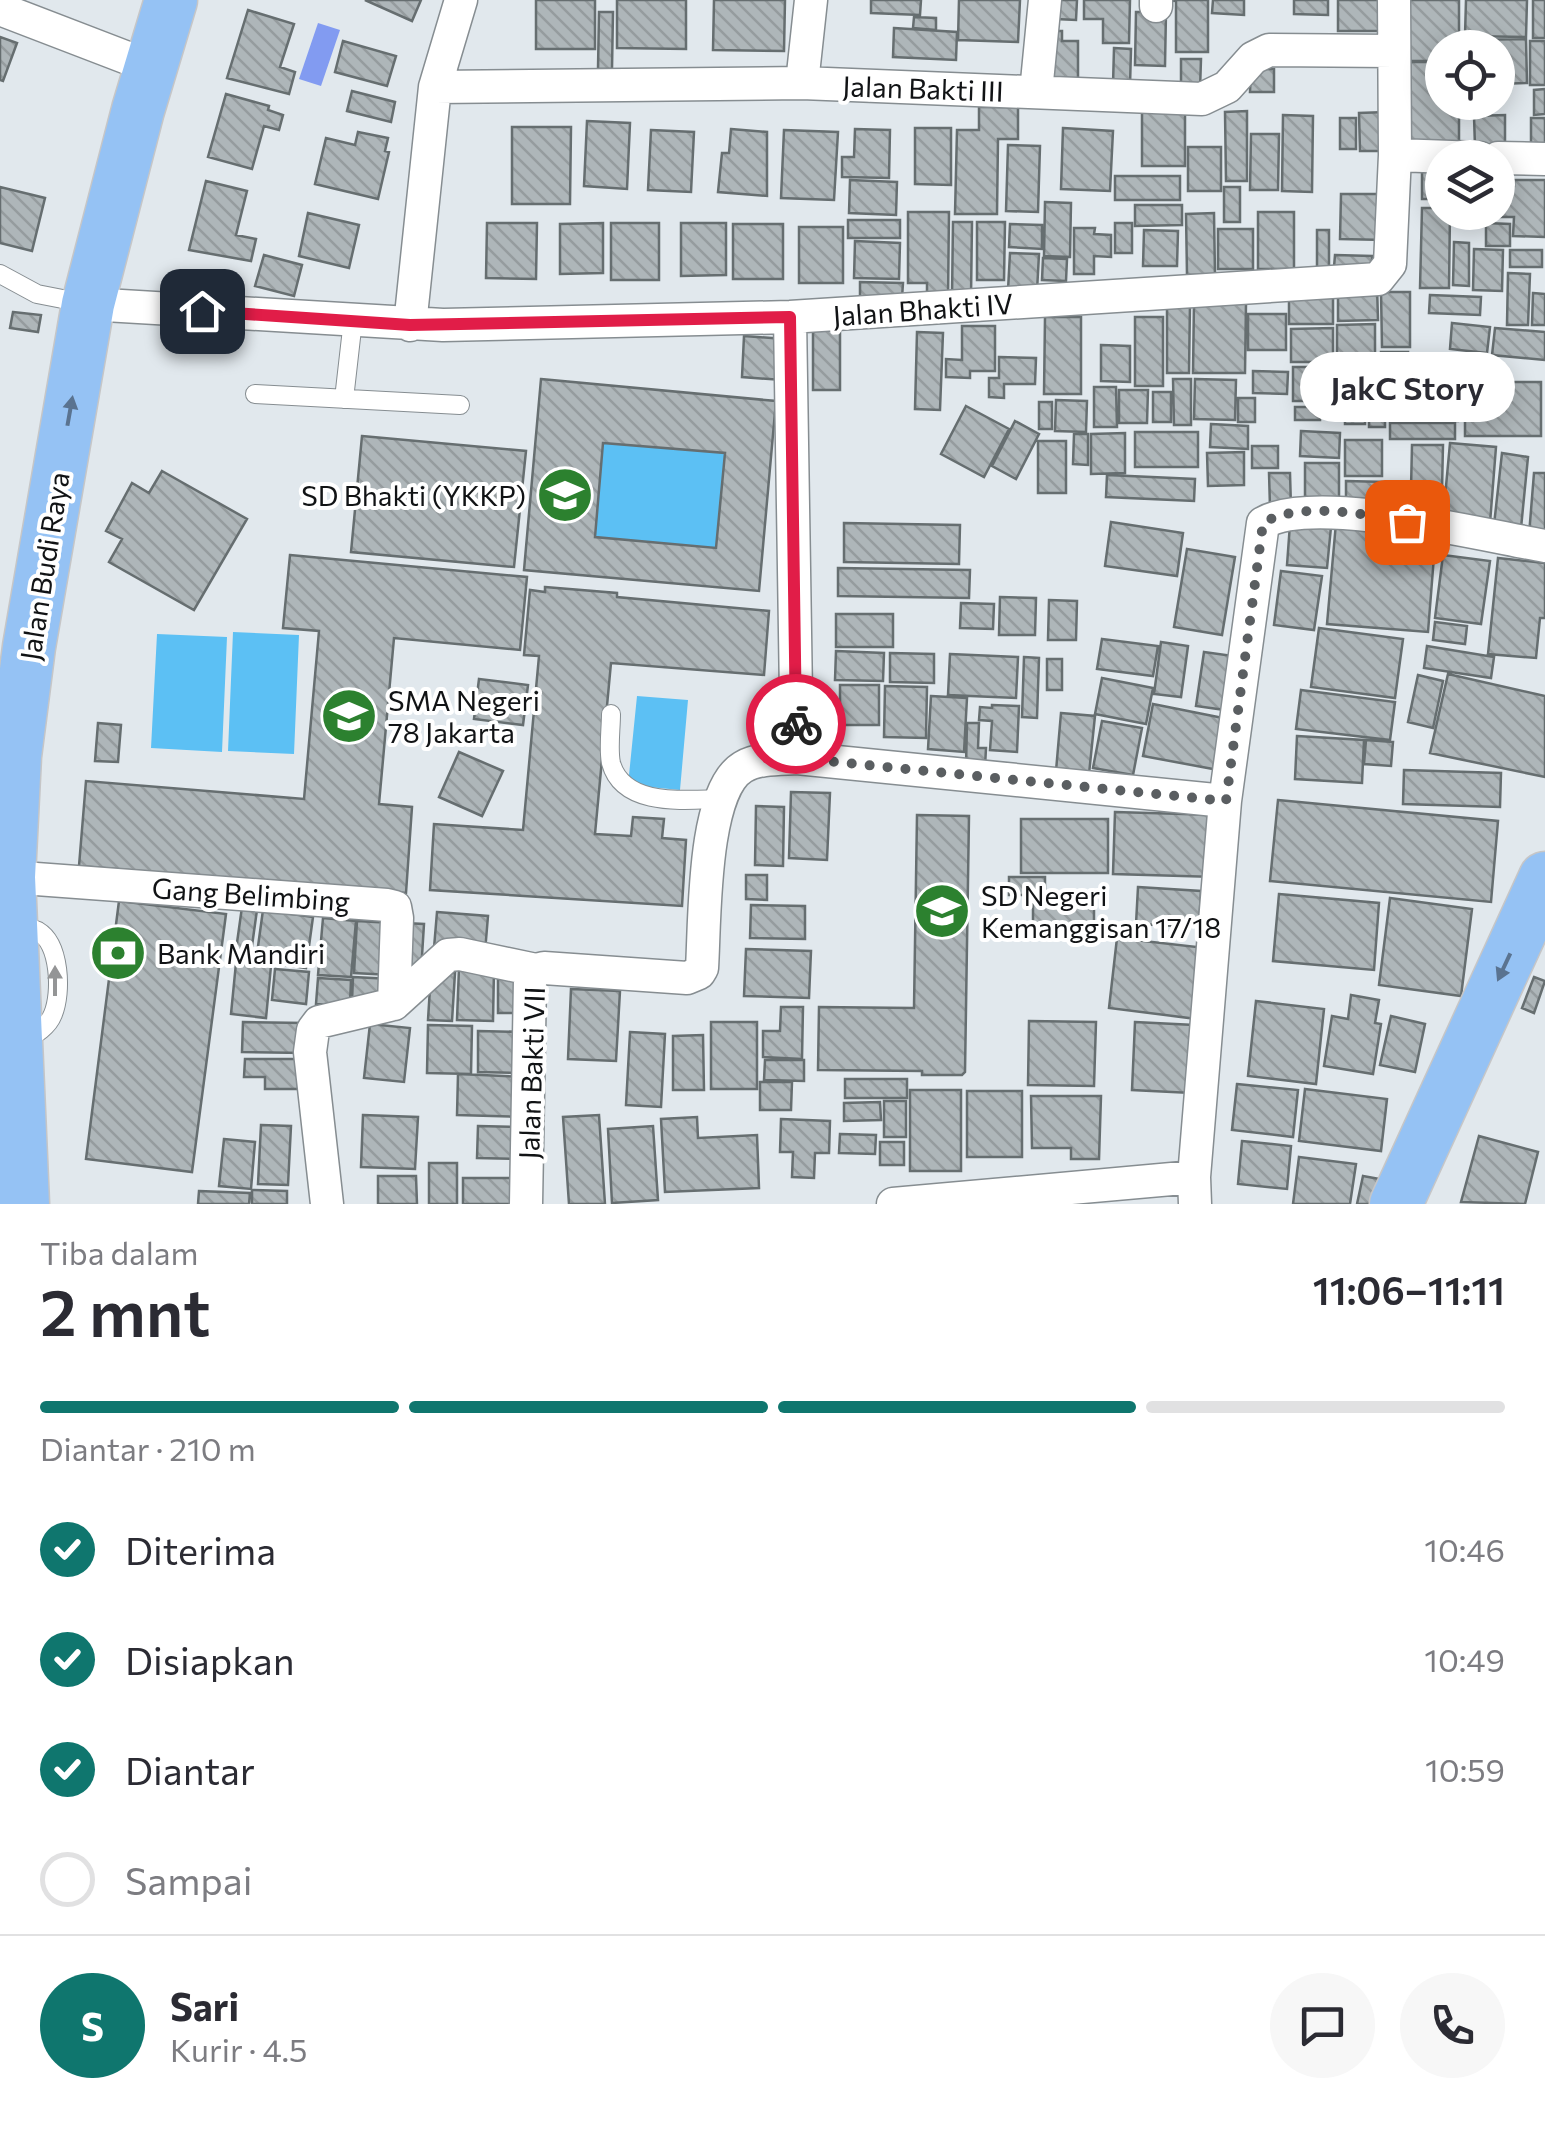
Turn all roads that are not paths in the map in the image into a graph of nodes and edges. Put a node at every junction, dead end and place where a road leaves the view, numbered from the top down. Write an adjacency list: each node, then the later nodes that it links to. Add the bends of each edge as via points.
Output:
1 (172, 0): 8 (main road, Jalan Budi Raya)
2 (461, 0): 10 (street)
3 (811, 0): 9 (street)
4 (1045, 0): 11 (street)
5 (1394, 0): 7 (street)
6 (0, 9): 8 (street)
7 (1393, 51): 11 (street, Jalan Bakti III, via 1270,50 1202,99); 12 (street)
8 (151, 67): 17 (main road, Jalan Budi Raya)
9 (802, 84): 10 (street, Jalan Bakti III); 11 (street, Jalan Bakti III)
10 (435, 86): 20 (street)
11 (1036, 92)
12 (1395, 156): 13 (street); 18 (street, Jalan Bhakti IV, via 1390,264 1378,278)
13 (1425, 157)
14 (1515, 158): 15 (street)
15 (1545, 159)
16 (0, 274): 17 (lane, via 37,294)
17 (88, 304): 19 (street, Jalan Bhakti IV); 30 (main road, Jalan Budi Raya, one-way to 17, via 22,646)
18 (790, 317): 20 (street, Jalan Bhakti IV); 26 (street)
19 (353, 320): 20 (street, Jalan Bhakti IV); 22 (lane)
20 (410, 325)
21 (255, 394): 22 (lane)
22 (344, 399): 23 (lane)
23 (460, 405)
24 (1545, 546): 28 (street, via 1370,514 1295,511 1263,523)
25 (611, 714): 27 (lane, via 611,764 624,787 650,798)
26 (796, 758): 27 (street, via 742,767); 28 (street)
27 (718, 798): 31 (street, Jalan Bakti VII, via 699,974)
28 (1226, 801): 34 (street)
29 (1545, 878): 39 (main road, one-way to 39)
30 (10, 900): 32 (street, Gang Belimbing, via 388,905 397,918); 33 (main road, Jalan Budi Raya, one-way to 30)
31 (536, 970): 32 (street, via 448,955); 37 (street, Jalan Bakti VII, via 530,980)
32 (394, 1004): 36 (street, via 326,1018 313,1030)
33 (9, 1014): 35 (main road, Jalan Budi Raya)
34 (1195, 1191): 38 (street)
35 (15, 1193)
36 (327, 1204)
37 (526, 1204)
38 (893, 1204)
39 (1396, 1204)

